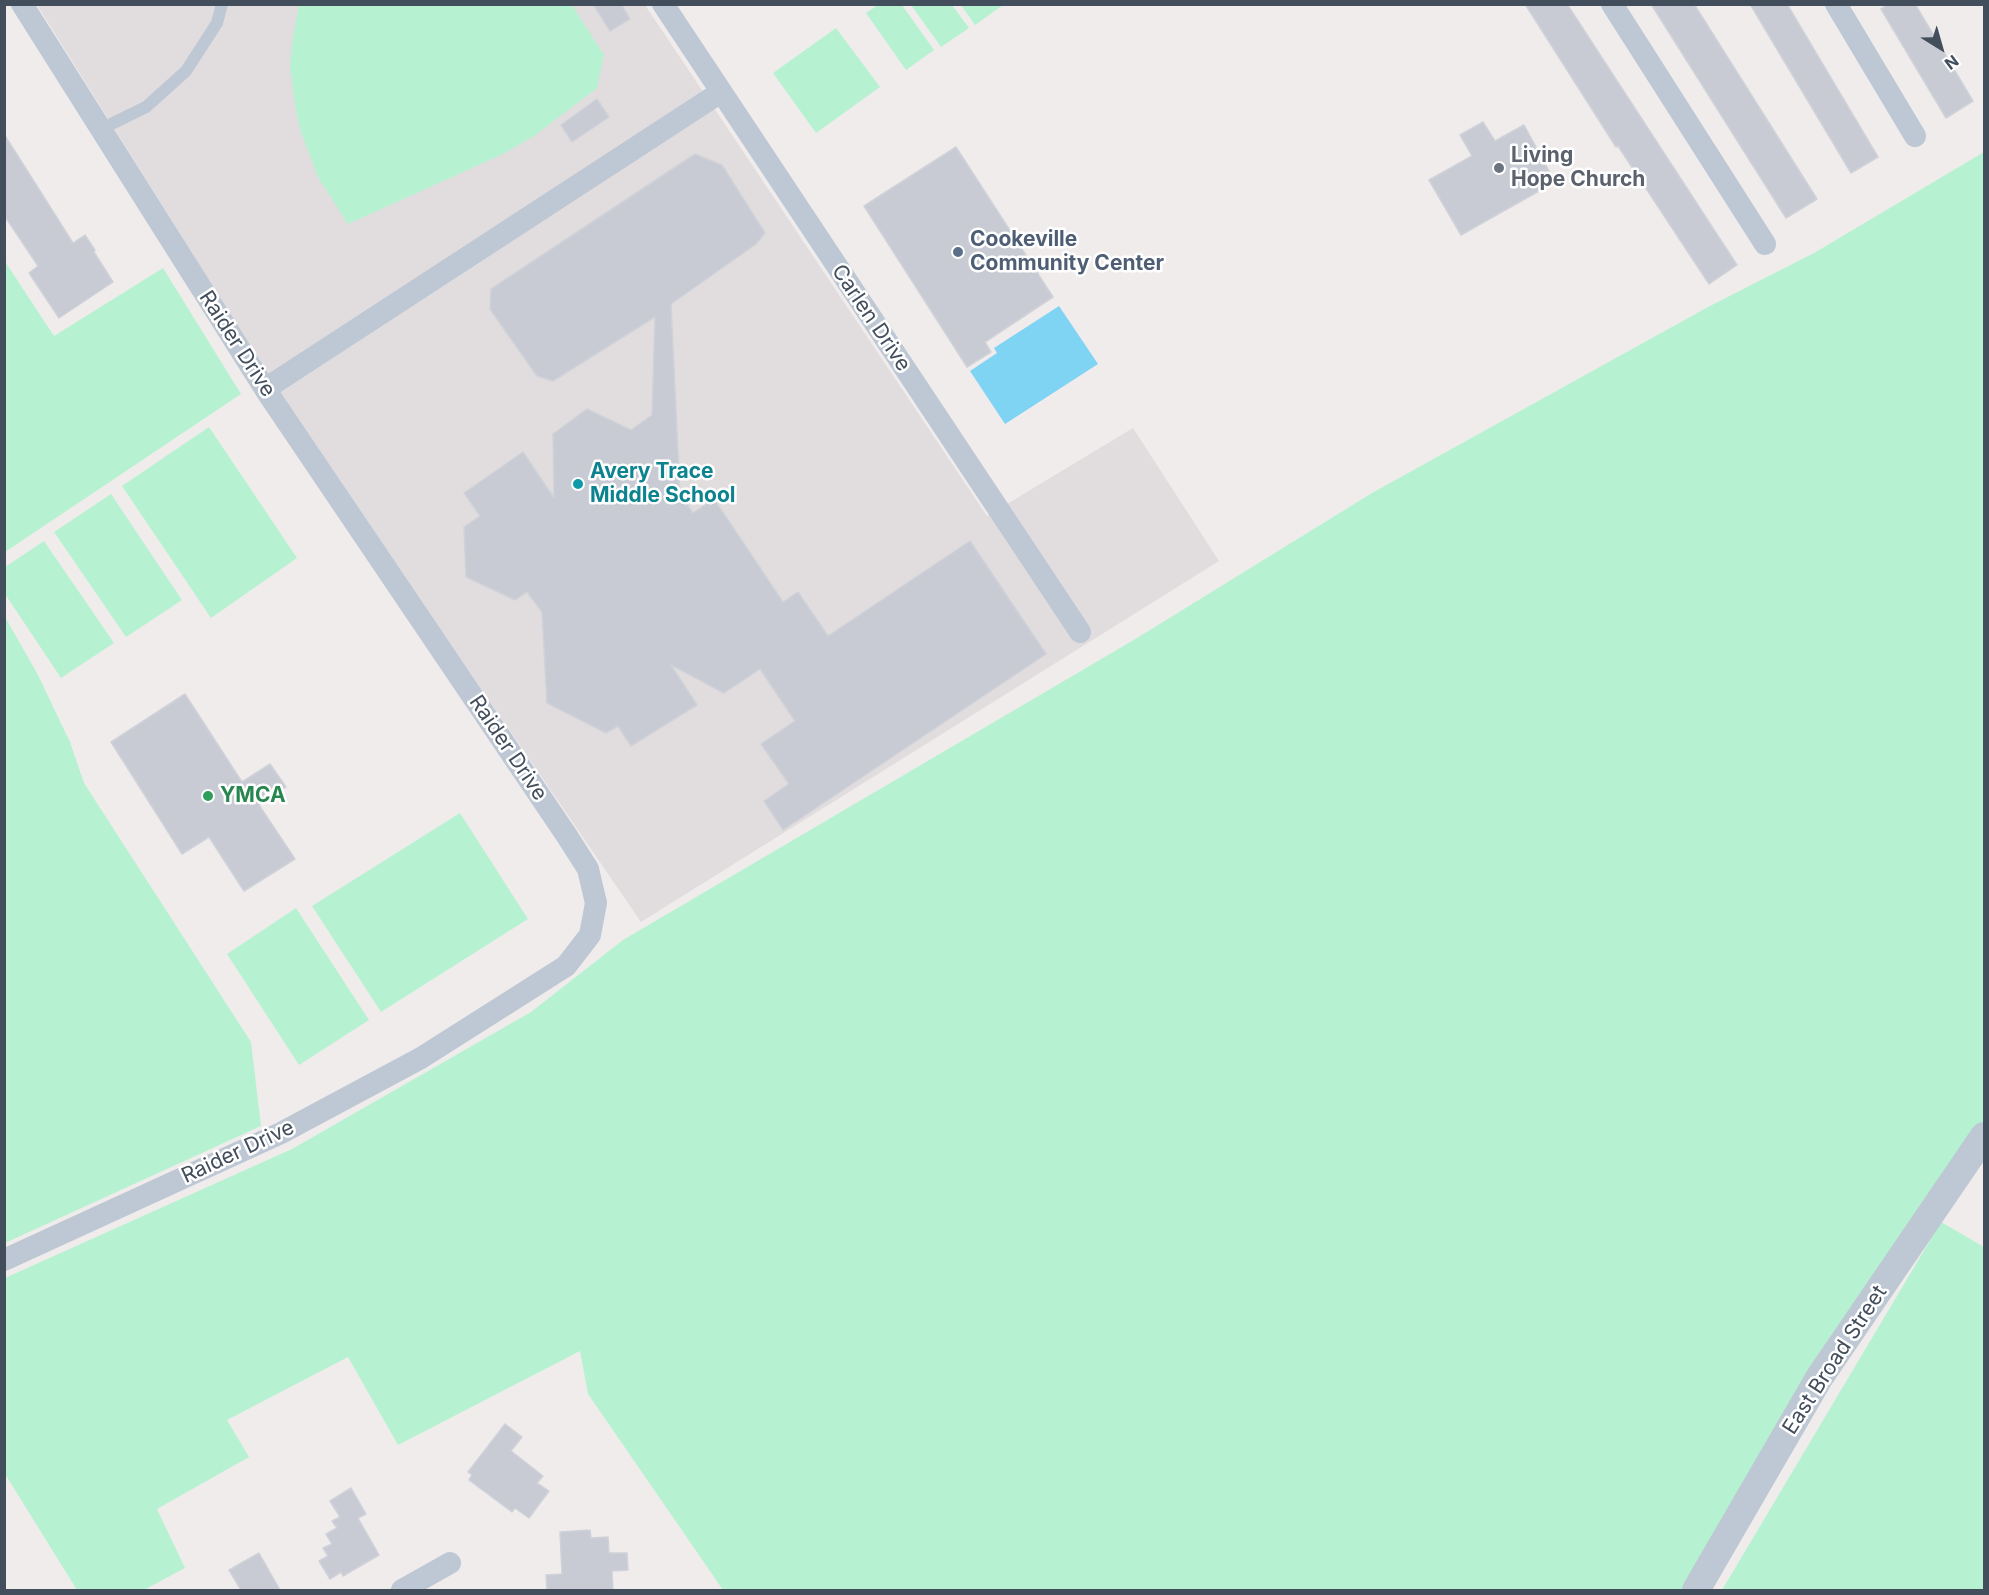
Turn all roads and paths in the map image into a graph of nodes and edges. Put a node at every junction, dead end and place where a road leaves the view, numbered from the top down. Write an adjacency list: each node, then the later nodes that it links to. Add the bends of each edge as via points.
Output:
1 (22, 4): 7 (street, Raider Drive)
2 (222, 4): 7 (lane, via 216,23 186,71 146,106)
3 (663, 4): 6 (street, Carlen Drive)
4 (1612, 4): 9 (street)
5 (1836, 4): 8 (street)
6 (721, 92): 10 (street); 11 (street, Carlen Drive)
7 (101, 129): 10 (street, Raider Drive)
8 (1915, 136)
9 (1765, 244)
10 (265, 389): 13 (street, Raider Drive, via 588,869 596,903 590,935 566,966 421,1058 281,1133)
11 (1080, 632)
12 (1984, 1136): 16 (street, East Broad Street, via 1819,1378)
13 (4, 1260)
14 (450, 1563): 15 (street)
15 (402, 1590)
16 (1696, 1590)

